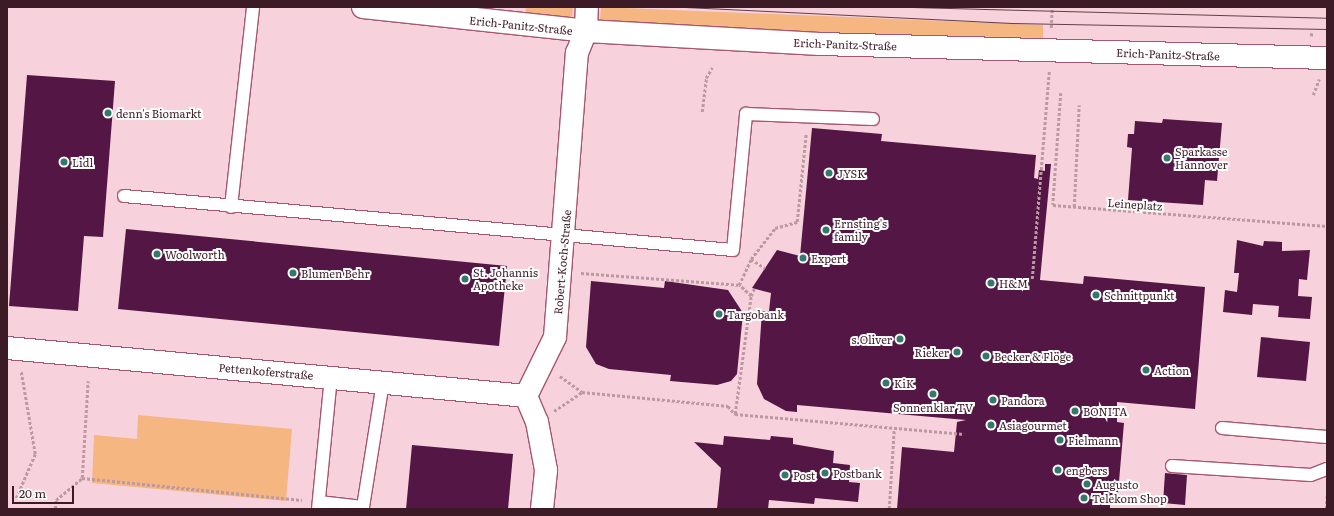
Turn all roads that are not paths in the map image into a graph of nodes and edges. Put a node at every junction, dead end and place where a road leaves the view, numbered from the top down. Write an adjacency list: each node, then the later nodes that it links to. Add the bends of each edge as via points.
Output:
1 (253, 7): 8 (lane)
2 (364, 7): 4 (street, Erich-Panitz-Straße)
3 (587, 7): 4 (street, Robert-Koch-Straße)
4 (586, 31): 5 (street, Erich-Panitz-Straße, via 820,44); 9 (street, Robert-Koch-Straße, via 577,53)
5 (1327, 58)
6 (873, 118): 9 (lane, via 746,114 733,250)
7 (124, 196): 8 (lane)
8 (231, 207): 9 (lane)
9 (566, 235): 13 (street, Robert-Koch-Straße, via 555,337)
10 (12, 349): 11 (street, Pettenkoferstraße)
11 (331, 377): 12 (street, Pettenkoferstraße); 18 (lane)
12 (383, 382): 13 (street, Pettenkoferstraße); 18 (lane, via 363,507)
13 (526, 396): 19 (street, via 537,422 546,470)
14 (1222, 428): 15 (lane)
15 (1327, 437)
16 (1172, 466): 17 (lane, via 1311,474)
17 (1327, 469)
18 (318, 506)
19 (542, 509)

